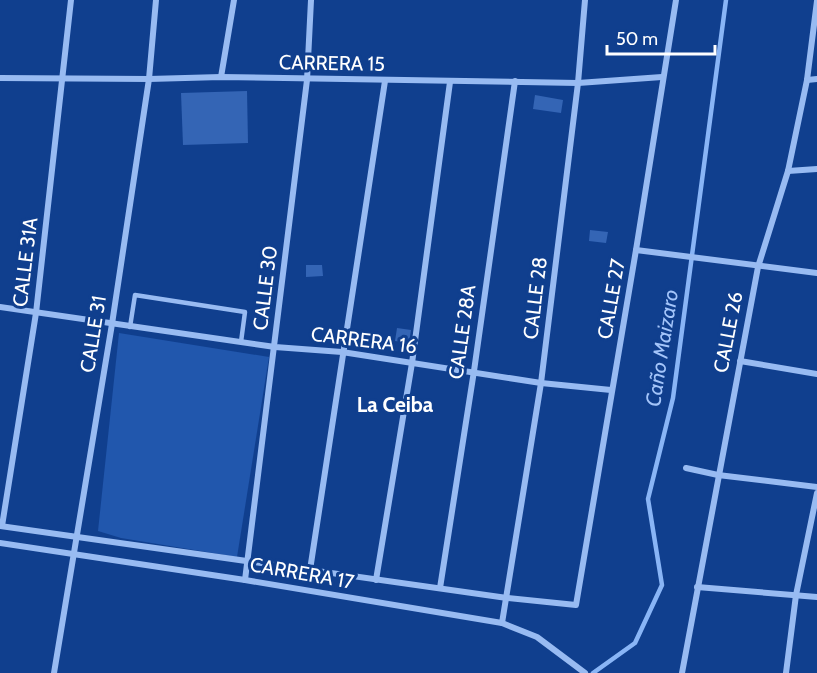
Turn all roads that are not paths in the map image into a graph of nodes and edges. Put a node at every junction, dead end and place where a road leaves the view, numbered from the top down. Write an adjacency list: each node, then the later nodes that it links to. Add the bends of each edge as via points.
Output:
1 (71, 0): 11 (street, CALLE 31A)
2 (156, 0): 12 (street, CALLE 31)
3 (234, 0): 8 (street)
4 (311, 0): 14 (street, CALLE 30)
5 (585, 0): 19 (street, CALLE 28)
6 (676, 0): 9 (street, CALLE 27)
7 (817, 1): 15 (street, CALLE 26)
8 (221, 77): 12 (street, CARRERA 15); 14 (street, CARRERA 15)
9 (662, 77): 19 (street, CARRERA 15); 22 (street, CALLE 27)
10 (0, 78): 11 (street, CARRERA 15)
11 (63, 78): 12 (street, CARRERA 15); 26 (street, CALLE 31A)
12 (149, 79): 27 (street, CALLE 31)
13 (817, 79): 15 (street)
14 (307, 80): 16 (street, CARRERA 15); 30 (street, CALLE 30)
15 (807, 80): 21 (street, CALLE 26)
16 (385, 81): 18 (street, CARRERA 15); 31 (street)
17 (515, 81): 18 (street, CARRERA 15); 19 (street, CARRERA 15); 34 (street, CALLE 28A)
18 (450, 82): 33 (street)
19 (578, 83): 36 (street, CALLE 28)
20 (817, 169): 21 (street)
21 (788, 171): 23 (street, CALLE 26)
22 (636, 250): 23 (street); 37 (street, CALLE 27)
23 (758, 267): 24 (street); 32 (street, CALLE 26)
24 (817, 273)
25 (0, 307): 26 (street, CARRERA 16)
26 (36, 313): 27 (street, CARRERA 16); 42 (street, CALLE 31A)
27 (112, 324): 28 (street, CARRERA 16); 43 (street, CALLE 31)
28 (130, 327): 29 (street, CARRERA 16); 29 (lane, via 135,295 245,312)
29 (241, 342): 30 (street, CARRERA 16)
30 (275, 347): 31 (street, CARRERA 16); 46 (street, CALLE 30)
31 (342, 352): 33 (street, CARRERA 16); 47 (street)
32 (740, 362): 35 (street); 39 (street, CALLE 26)
33 (412, 363): 34 (street, CARRERA 16); 49 (street)
34 (474, 371): 36 (street, CARRERA 16); 51 (street, CALLE 28A)
35 (817, 374)
36 (542, 382): 37 (street, CARRERA 16); 54 (street, CALLE 28)
37 (611, 390): 55 (street, CALLE 27)
38 (686, 468): 39 (street)
39 (718, 475): 40 (street); 50 (street, CALLE 26)
40 (817, 487)
41 (817, 493): 52 (street)
42 (1, 526): 43 (street, CARRERA 17)
43 (76, 536): 45 (street, CALLE 31); 46 (street, CARRERA 17)
44 (0, 543): 45 (street, CARRERA 17)
45 (73, 553): 48 (street, CARRERA 17); 57 (street, CALLE 31)
46 (248, 562): 47 (street, CARRERA 17); 48 (street, CALLE 30)
47 (310, 570): 49 (street, CARRERA 17)
48 (245, 580): 56 (street, CARRERA 17)
49 (376, 580): 51 (street, CARRERA 17)
50 (697, 587): 52 (street); 59 (street, CALLE 26)
51 (440, 588): 54 (street, CARRERA 17)
52 (796, 595): 53 (street); 60 (street)
53 (817, 597)
54 (507, 598): 55 (street, CARRERA 17); 56 (street, CALLE 28)
55 (576, 605)
56 (502, 623): 58 (street, CARRERA 17, via 537,637)
57 (54, 673)
58 (585, 673)
59 (682, 673)
60 (786, 673)

